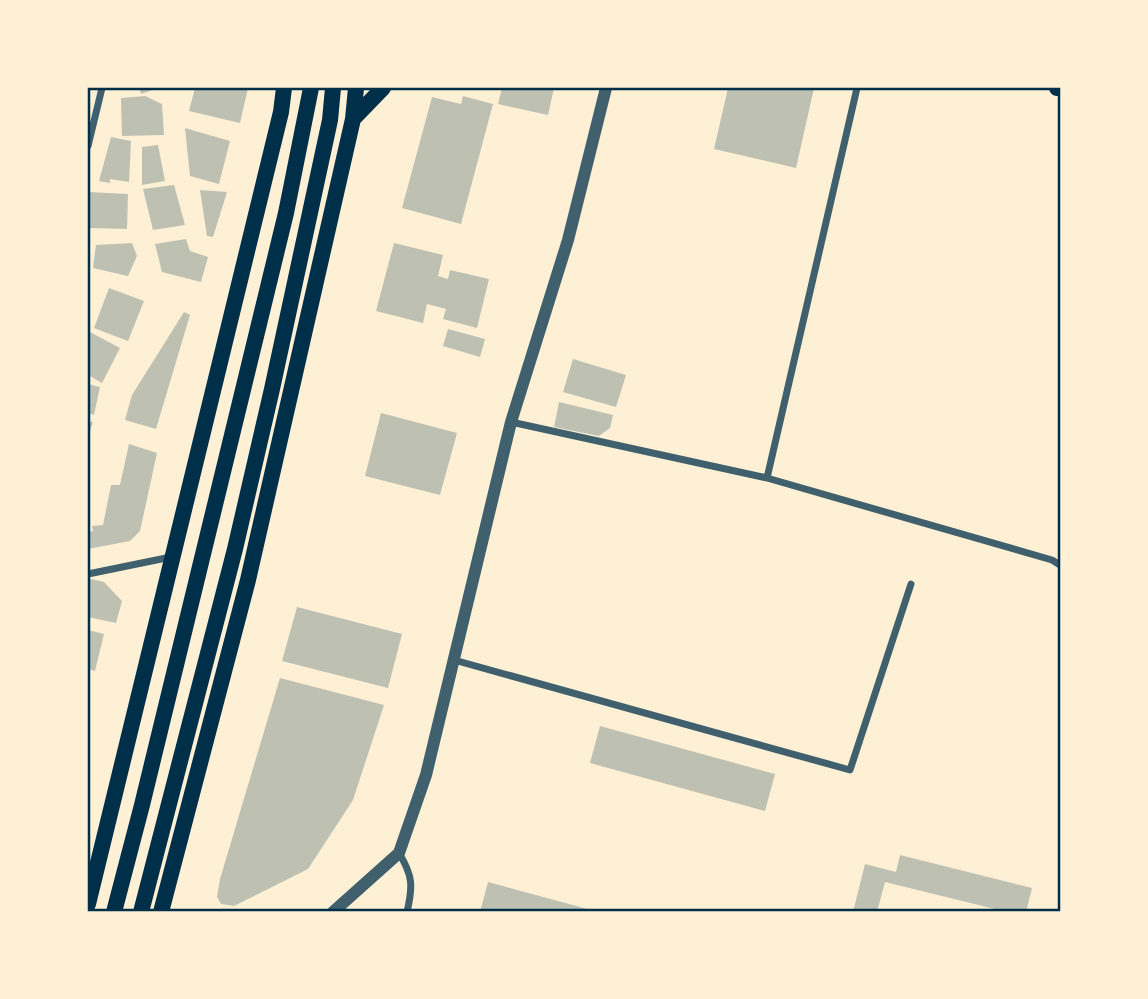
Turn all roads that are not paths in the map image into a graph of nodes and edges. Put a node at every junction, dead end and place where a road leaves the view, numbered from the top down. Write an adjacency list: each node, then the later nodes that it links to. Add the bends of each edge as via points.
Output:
1 (102, 88): 10 (street)
2 (284, 88): 13 (main road)
3 (312, 88): 20 (main road, via 286,213)
4 (333, 88): 21 (main road, via 272,389)
5 (356, 88): 9 (main road)
6 (383, 88): 9 (main road)
7 (606, 88): 11 (street, via 568,240)
8 (858, 88): 12 (street)
9 (353, 119): 22 (main road, via 248,580)
10 (88, 146)
11 (511, 422): 12 (street); 17 (street)
12 (767, 478): 14 (street)
13 (171, 557): 15 (street); 19 (main road)
14 (1060, 565)
15 (88, 575)
16 (911, 584): 17 (street, via 850,770)
17 (454, 660): 18 (street, via 426,775)
18 (399, 853): 23 (street); 24 (street, via 408,868 412,891)
19 (88, 904)
20 (114, 912)
21 (141, 912)
22 (161, 912)
23 (333, 912)
24 (407, 912)

